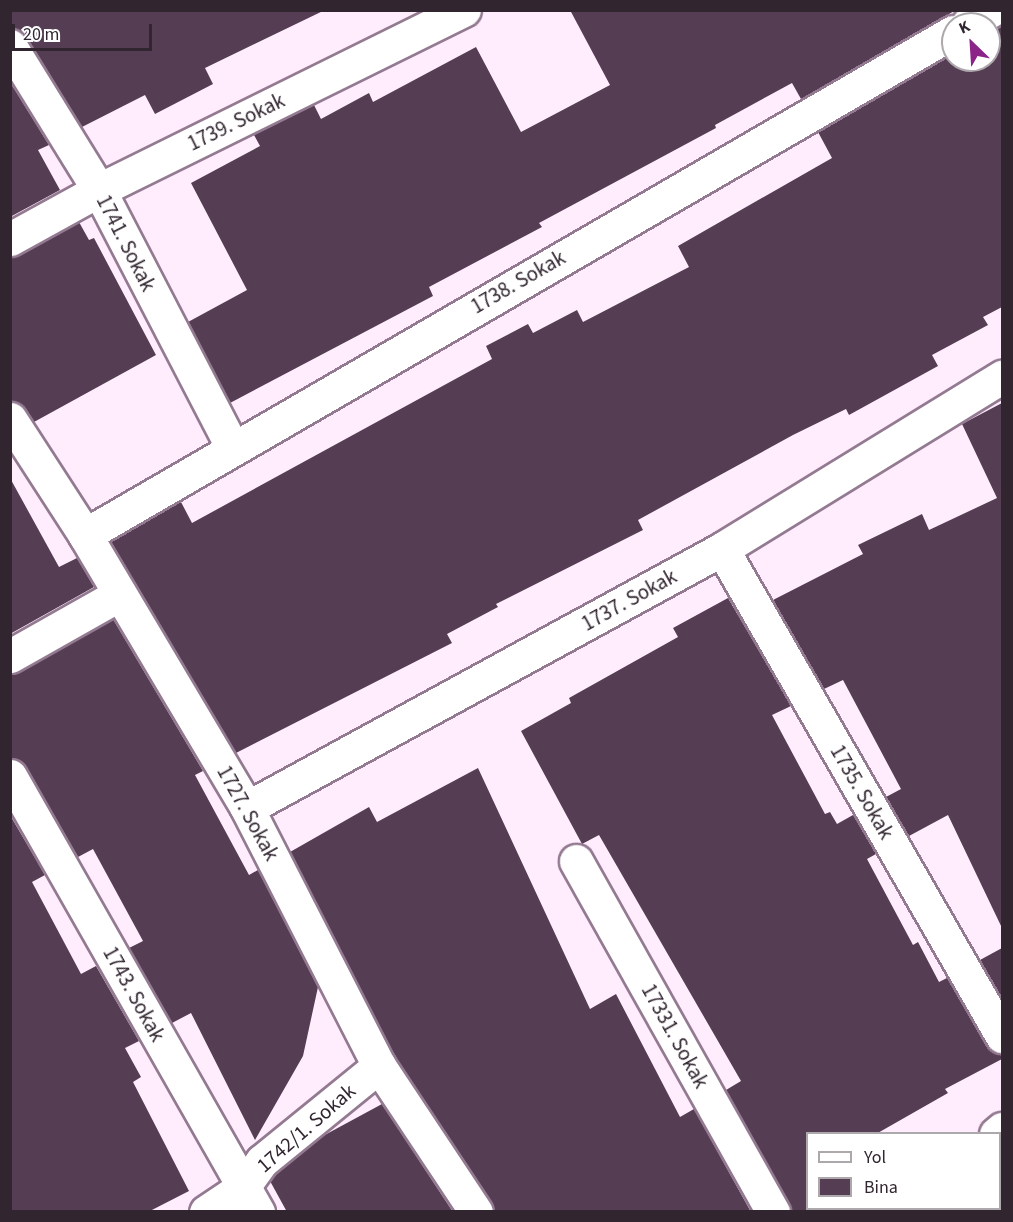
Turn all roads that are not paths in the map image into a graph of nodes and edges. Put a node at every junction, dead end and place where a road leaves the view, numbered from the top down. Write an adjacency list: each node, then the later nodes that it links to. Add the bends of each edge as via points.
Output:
1 (464, 10): 4 (street, 1739. Sokak)
2 (941, 39): 8 (street, 1738. Sokak)
3 (10, 46): 4 (street, 1741. Sokak)
4 (99, 190): 5 (street, 1739. Sokak); 8 (street, 1741. Sokak)
5 (10, 239)
6 (1002, 377): 10 (street, 1737. Sokak)
7 (10, 419): 9 (street, 1727. Sokak)
8 (232, 447): 9 (street, 1738. Sokak)
9 (85, 535): 11 (street, 1727. Sokak)
10 (722, 549): 14 (street, 1737. Sokak); 16 (street, 1735. Sokak)
11 (120, 594): 12 (street); 14 (street, 1727. Sokak)
12 (10, 656)
13 (10, 776): 18 (street, 1743. Sokak)
14 (247, 808): 17 (street, 1727. Sokak)
15 (576, 861): 21 (street, 17331. Sokak)
16 (1002, 1036)
17 (379, 1066): 18 (street, 1742/1. Sokak, via 262,1161); 20 (street, 1727. Sokak)
18 (250, 1199): 19 (street, 1742/1. Sokak)
19 (206, 1212)
20 (476, 1212)
21 (773, 1212)

